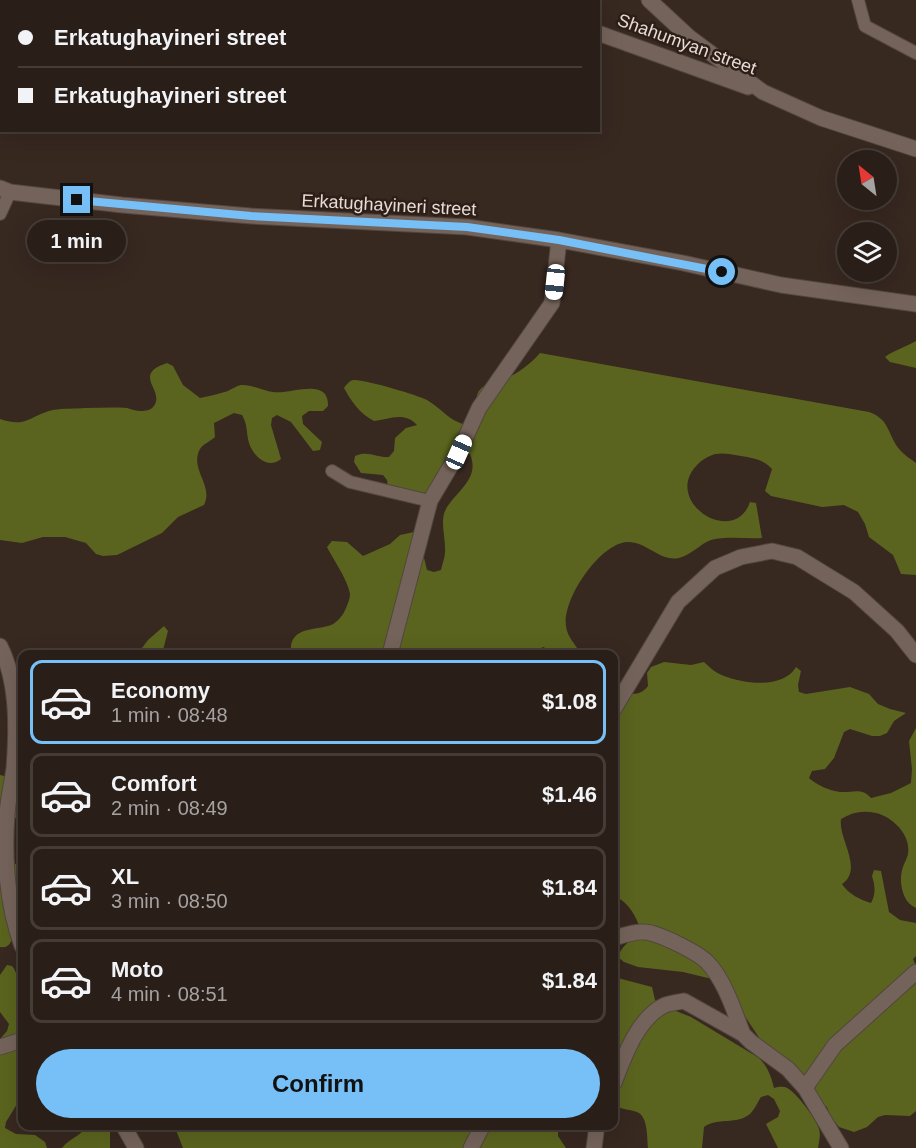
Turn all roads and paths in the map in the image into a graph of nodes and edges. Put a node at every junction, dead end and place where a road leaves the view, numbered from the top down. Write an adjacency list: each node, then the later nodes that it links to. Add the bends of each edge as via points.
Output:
1 (649, 0): 5 (street, via 689,37)
2 (858, 0): 4 (lane, via 865,26)
3 (600, 34): 5 (street, Shahumyan street)
4 (916, 53)
5 (763, 92): 6 (street, via 821,118)
6 (916, 150)
7 (5, 190): 8 (lane); 9 (street, Erkatughayineri street, via 251,216 467,227)
8 (0, 214)
9 (559, 240): 10 (street, Erkatughayineri street, via 781,285); 12 (street, via 552,303 480,408)
10 (916, 304)
11 (332, 471): 12 (lane, via 350,482)
12 (430, 501): 14 (street)
13 (0, 646): 17 (street, via 9,664 14,691 14,768 7,811 6,856 11,907)
14 (391, 650)
15 (916, 655): 16 (street, via 897,631 854,592 796,557 772,551 741,557 715,568 678,602)
16 (618, 703)
17 (18, 932)
18 (618, 937): 20 (street, via 647,932 708,962 728,995)
19 (916, 972): 24 (street, via 835,1045)
20 (743, 1034): 23 (street, via 684,1001 664,1006 645,1022 626,1050); 24 (street, via 788,1069)
21 (18, 1041): 22 (street)
22 (0, 1047)
23 (618, 1072)
24 (805, 1088): 31 (street)
25 (126, 1130): 28 (street)
26 (480, 1130): 29 (street)
27 (596, 1130): 30 (street)
28 (136, 1148)
29 (471, 1148)
30 (594, 1148)
31 (841, 1148)

